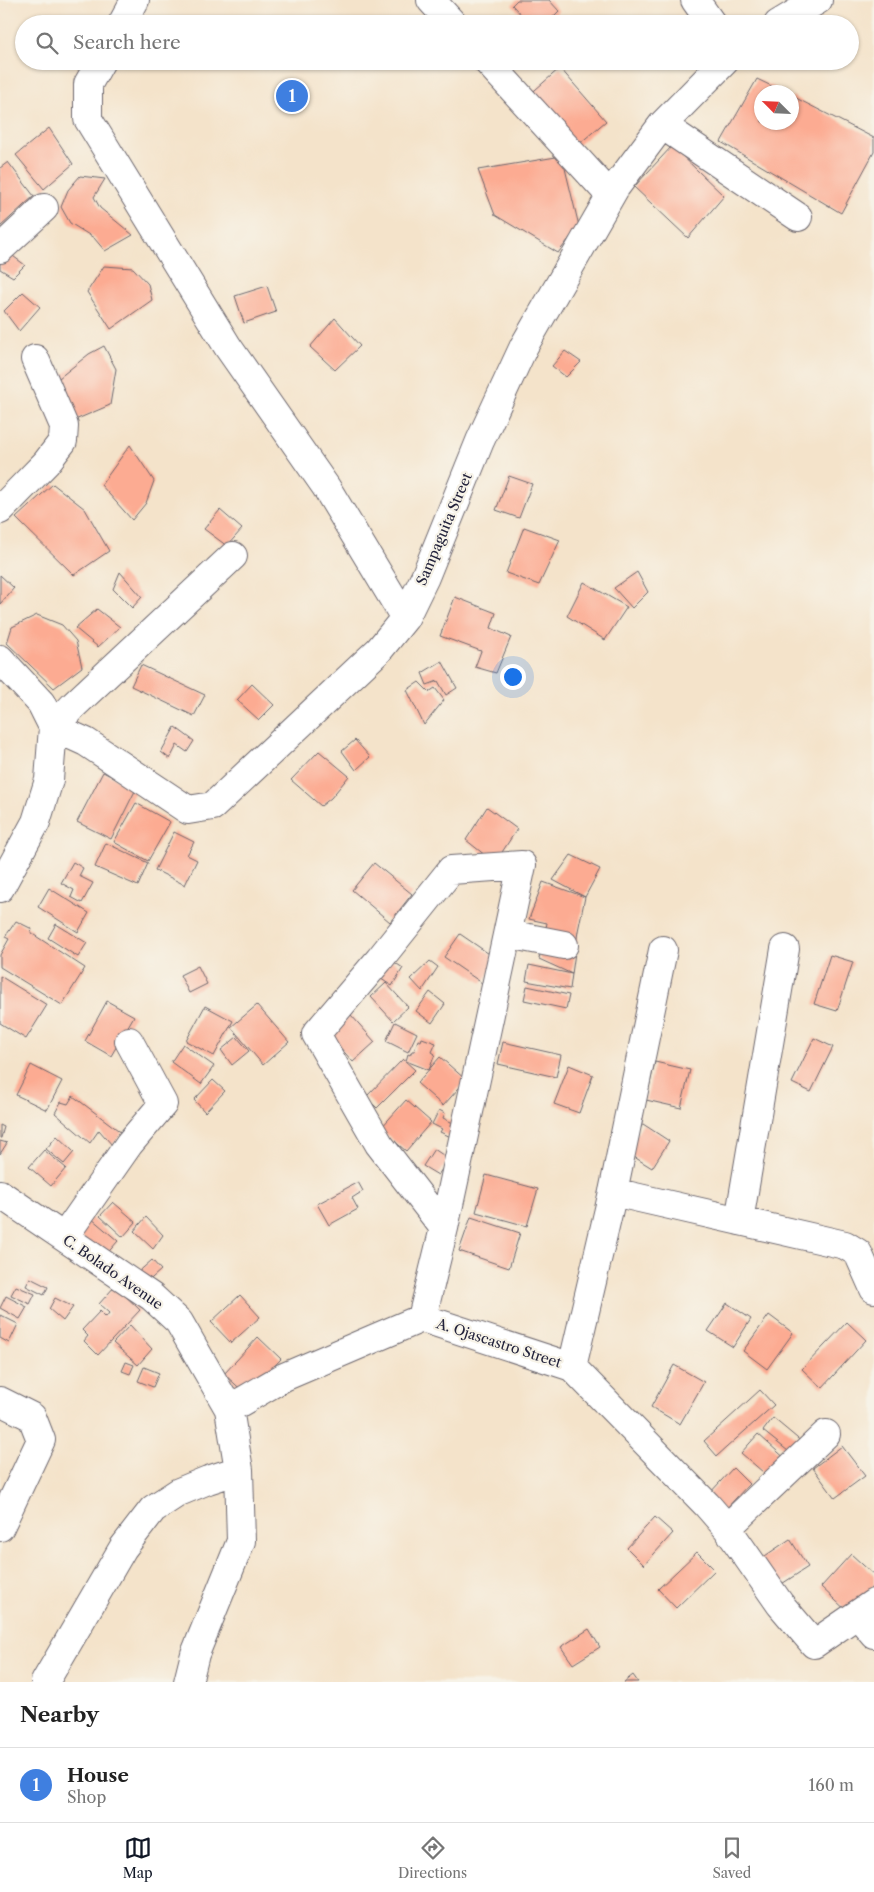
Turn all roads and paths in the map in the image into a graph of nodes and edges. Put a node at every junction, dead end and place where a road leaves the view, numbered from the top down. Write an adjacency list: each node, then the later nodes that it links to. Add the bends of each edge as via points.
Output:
1 (135, 0): 5 (street)
2 (431, 0): 6 (street)
3 (695, 0): 7 (street)
4 (818, 0): 8 (street)
5 (127, 15)
6 (445, 15)
7 (706, 15)
8 (793, 15)
9 (96, 70): 20 (street, via 88,84 88,119 228,347 326,487)
10 (495, 70): 13 (street)
11 (716, 70): 12 (street, Sampaguita Street)
12 (662, 125): 13 (street, Sampaguita Street); 15 (street)
13 (610, 195): 20 (street, Sampaguita Street, via 524,346)
14 (44, 208): 16 (street)
15 (798, 217)
16 (0, 249)
17 (35, 359): 18 (street, via 64,426 63,441)
18 (0, 510)
19 (232, 556): 22 (street)
20 (405, 618): 22 (street, Sampaguita Street, via 379,650 213,806 188,810 86,742)
21 (0, 659): 22 (street, via 41,703)
22 (53, 727): 23 (street, via 49,780 36,822)
23 (0, 888)
24 (508, 934): 25 (street); 32 (street); 32 (street, via 522,865 451,870 316,1034 379,1144)
25 (564, 945)
26 (785, 949): 31 (street)
27 (663, 950): 29 (street)
28 (128, 1041): 33 (street, via 163,1104 129,1144)
29 (613, 1192): 31 (street); 36 (street)
30 (0, 1194): 33 (street, C. Bolado Avenue)
31 (739, 1221): 34 (street, via 845,1245 858,1253)
32 (444, 1228): 35 (street)
33 (64, 1237): 38 (street, C. Bolado Avenue, via 152,1297 179,1322)
34 (874, 1289)
35 (422, 1318): 36 (street, A. Ojascastro Street); 38 (street, A. Ojascastro Street, via 284,1377)
36 (572, 1367): 42 (street, A. Ojascastro Street)
37 (0, 1401): 41 (street, via 32,1417 41,1440)
38 (229, 1410): 40 (street, C. Bolado Avenue)
39 (826, 1434): 42 (street)
40 (239, 1470): 44 (street, via 179,1492 153,1510 123,1548); 45 (street, C. Bolado Avenue, via 241,1541 195,1654)
41 (4, 1511)
42 (727, 1528): 43 (street, A. Ojascastro Street, via 780,1604 814,1644)
43 (869, 1617)
44 (45, 1682)
45 (188, 1682)

